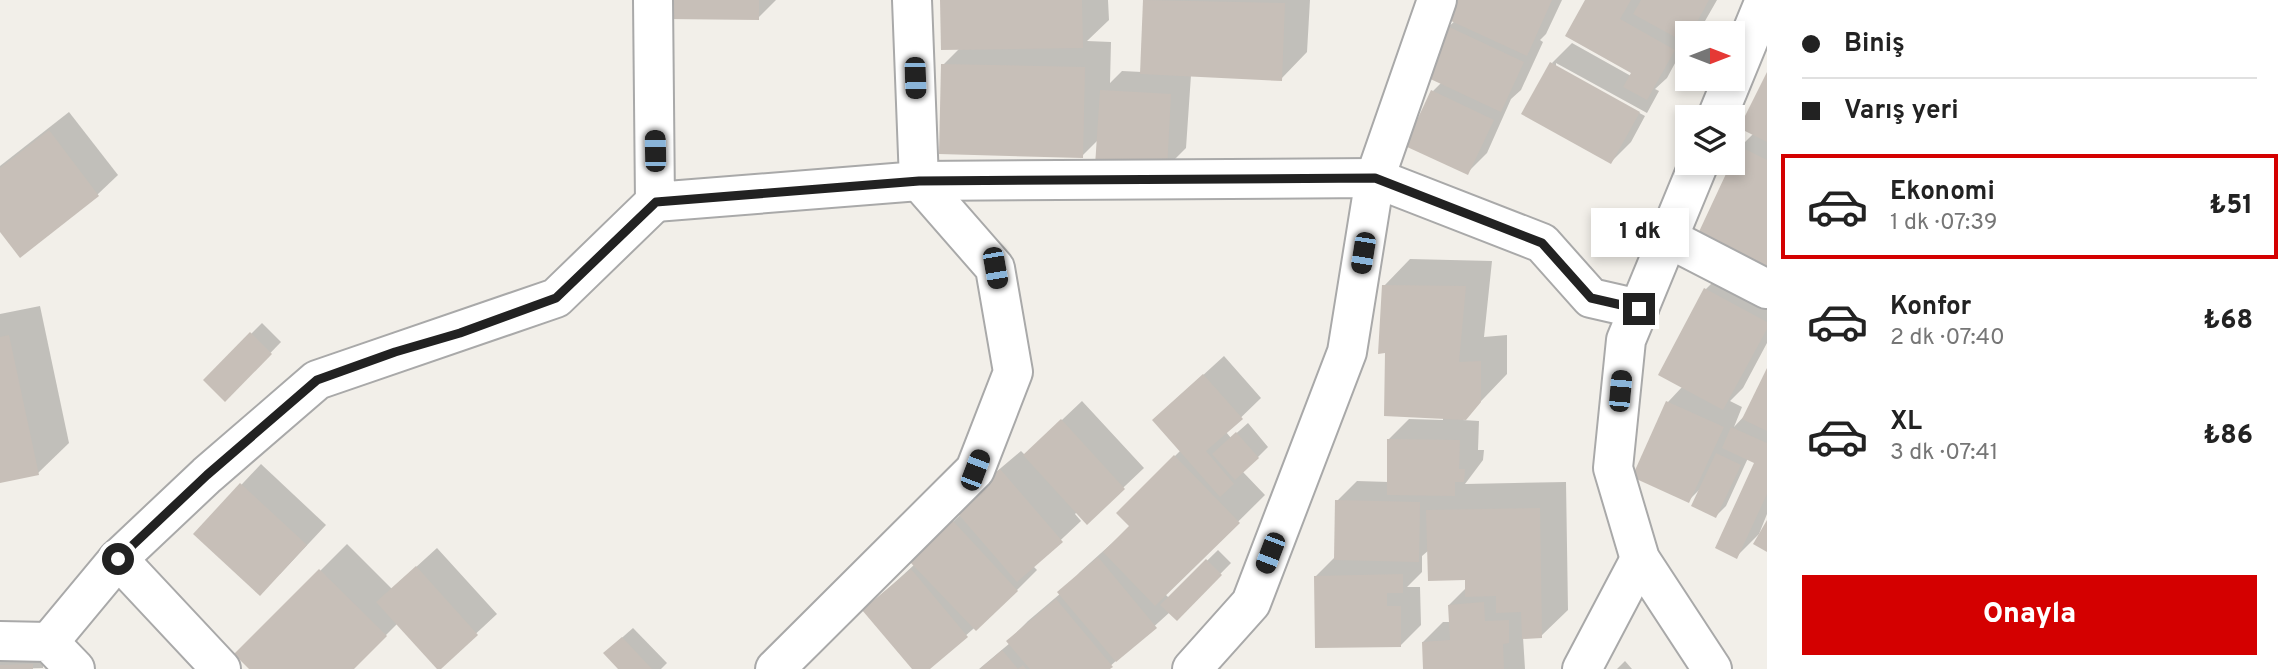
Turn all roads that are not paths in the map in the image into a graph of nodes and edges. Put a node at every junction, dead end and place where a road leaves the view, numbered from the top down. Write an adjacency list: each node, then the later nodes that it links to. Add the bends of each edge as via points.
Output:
1 (653, 0): 9 (street)
2 (912, 0): 8 (street)
3 (1437, 0): 7 (street)
4 (1765, 0): 5 (street)
5 (1722, 105)
6 (1694, 175): 10 (street)
7 (1375, 178): 8 (street); 12 (street, via 1542,243 1591,298); 20 (street, via 1347,352 1251,603)
8 (919, 181): 9 (street); 19 (street, via 995,268 1013,372 975,470)
9 (656, 202): 13 (street, via 556,298 317,380)
10 (1668, 237): 11 (street); 12 (street)
11 (1767, 289)
12 (1639, 309): 14 (street, via 1626,340 1613,468)
13 (118, 559): 16 (street); 18 (street)
14 (1640, 559): 21 (street); 22 (street)
15 (0, 641): 16 (street)
16 (50, 642): 17 (street)
17 (75, 669)
18 (221, 669)
19 (775, 669)
20 (1192, 669)
21 (1582, 669)
22 (1712, 669)

